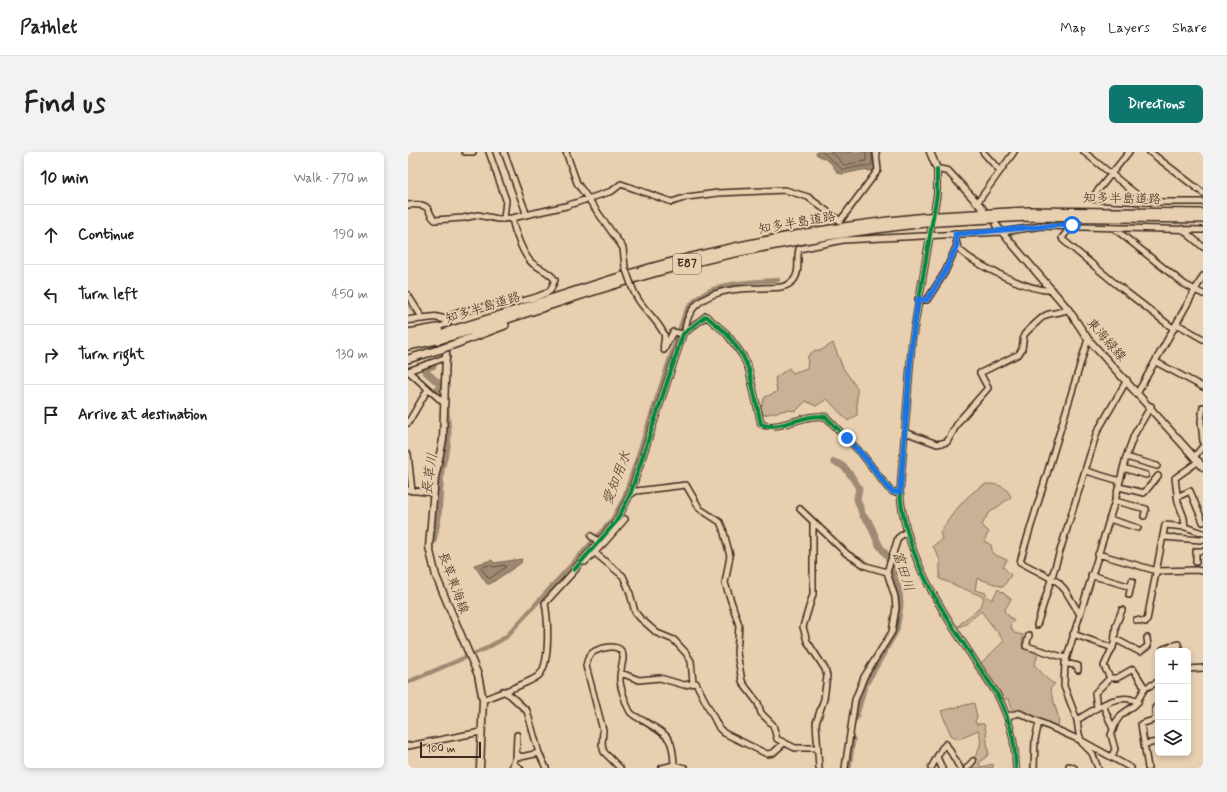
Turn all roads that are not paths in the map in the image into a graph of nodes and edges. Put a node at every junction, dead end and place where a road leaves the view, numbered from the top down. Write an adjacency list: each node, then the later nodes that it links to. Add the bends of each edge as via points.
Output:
1 (465, 152): 2 (street)
2 (473, 152)
3 (489, 152): 26 (street, via 506,200)
4 (504, 152): 24 (street)
5 (566, 152): 17 (street, via 576,183)
6 (876, 152): 17 (street, via 878,170 840,221 808,197 785,190 718,193 687,197 672,202 621,184 612,191)
7 (930, 152): 13 (main road)
8 (982, 152): 14 (street)
9 (1014, 152): 14 (street)
10 (1084, 152): 15 (street)
11 (1129, 152): 15 (street)
12 (1150, 152): 16 (street)
13 (937, 169): 20 (main road, via 948,171); 37 (street, via 937,194)
14 (1000, 171): 20 (street)
15 (1112, 174): 18 (street); 18 (street, via 1091,199)
16 (1203, 193)
17 (586, 198): 24 (street, via 566,206); 55 (street, bridge, via 621,244 636,298 664,334 664,350 674,332)
18 (1146, 202): 19 (street)
19 (1203, 202)
20 (977, 203): 22 (main road)
21 (408, 205): 26 (street, via 425,206 435,220 478,215)
22 (983, 209)
23 (1203, 213): 27 (highway, 知多半島道路 / E87, via 1028,211)
24 (526, 215): 25 (street)
25 (512, 218): 26 (street); 49 (street, via 516,234 531,262 555,280 550,291 509,304 462,312)
26 (504, 219)
27 (939, 219): 28 (highway, 知多半島道路 / E87); 29 (highway, 知多半島道路 / E87, bridge)
28 (1203, 219)
29 (926, 220): 47 (highway, 知多半島道路 / E87, via 723,256 634,279); 52 (highway, 知多半島道路 / E87, via 831,229 721,250 632,273)
30 (996, 225): 35 (main road, 東海緑線)
31 (1072, 225): 32 (street); 35 (street); 51 (street, via 1063,240 1116,284)
32 (1115, 229): 33 (street); 42 (street)
33 (1182, 229): 34 (street); 39 (street)
34 (1203, 230)
35 (1002, 232): 36 (street); 41 (main road, 東海緑線)
36 (955, 234): 37 (street); 38 (street)
37 (930, 235): 45 (street); 55 (street, via 843,240 799,249 793,281 777,288 732,290 712,294 699,302 688,318)
38 (957, 245): 41 (street, via 981,264 1005,277 1025,286); 45 (street, via 945,272 927,300)
39 (1203, 247)
40 (1203, 276): 42 (street)
41 (1052, 290): 46 (main road, 東海緑線)
42 (1195, 290): 43 (street); 51 (street)
43 (1203, 294)
44 (408, 295): 48 (street)
45 (918, 299): 72 (street)
46 (1068, 309): 56 (main road, 東海緑線); 72 (street, via 1041,318 1024,335 1019,354 980,373 988,388 962,416 947,442 937,444)
47 (540, 310): 52 (highway, 知多半島道路 / E87); 61 (highway, bridge, via 455,344)
48 (423, 318): 49 (main road); 50 (main road)
49 (444, 319): 60 (main road, 長草東海線, via 447,324)
50 (408, 320)
51 (1175, 326): 57 (street); 62 (street)
52 (455, 330): 54 (highway, 知多半島道路 / E87, bridge); 54 (highway)
53 (408, 333): 54 (highway)
54 (443, 333): 58 (highway, 知多半島道路 / E87); 59 (highway, 知多半島道路 / E87)
55 (684, 333): 85 (street, via 706,316 733,341 749,370 761,424 826,417 862,454 888,488 893,492); 87 (street)
56 (1088, 339): 64 (main road, 東海緑線); 113 (street, via 1020,562)
57 (1203, 339)
58 (408, 340)
59 (408, 346)
60 (447, 357): 63 (street); 68 (main road, 長草東海線)
61 (408, 359)
62 (1156, 362): 65 (street); 67 (street)
63 (408, 371): 66 (street)
64 (1127, 380): 67 (main road, 東海緑線); 80 (street, via 1097,432)
65 (1203, 388)
66 (428, 389): 68 (street); 71 (street)
67 (1138, 392): 69 (main road, 東海緑線)
68 (444, 403): 86 (main road, 長草東海線, via 443,440)
69 (1151, 406): 76 (street, via 1134,435); 77 (main road, 東海緑線)
70 (1203, 406): 73 (street)
71 (408, 423)
72 (905, 432): 85 (street)
73 (1203, 440)
74 (1203, 446): 77 (street)
75 (408, 454): 84 (street)
76 (1126, 457): 78 (street); 79 (street)
77 (1199, 461): 88 (street, via 1175,478)
78 (1157, 466)
79 (1123, 468): 81 (street); 83 (street)
80 (1086, 471): 83 (street); 113 (street)
81 (1146, 475)
82 (1158, 476): 83 (street, via 1144,494)
83 (1119, 484): 89 (street)
84 (410, 490): 86 (street)
85 (900, 492): 98 (street, via 902,515)
86 (434, 493): 136 (main road, 長草東海線, via 429,547 431,561 478,675)
87 (630, 495): 103 (street, via 621,516); 149 (street, via 636,491 686,485 700,509 720,522 730,556 725,583 739,625 737,653 744,684 754,696 761,713 773,725 777,739)
88 (1177, 497): 94 (street, via 1190,491); 96 (street)
89 (1115, 501): 91 (street, via 1146,509); 93 (street)
90 (800, 509): 95 (street)
91 (1144, 516)
92 (625, 519): 105 (street)
93 (1109, 519): 97 (street); 106 (street)
94 (1203, 522)
95 (813, 523): 111 (street, via 847,554 866,566); 152 (street, via 813,594 803,627 804,634 825,668 827,676 824,699 816,723)
96 (1185, 527): 99 (street); 101 (street, via 1166,525)
97 (1138, 528)
98 (907, 531): 111 (street, via 898,538); 140 (street, via 934,598 997,694)
99 (1203, 533)
100 (591, 536): 103 (street)
101 (1163, 537): 102 (street); 109 (street)
102 (1203, 539)
103 (599, 542): 108 (street)
104 (1203, 551): 107 (street, via 1196,551)
105 (595, 553): 108 (street); 132 (street, via 623,576 635,612 640,618 657,633 674,640 686,652 691,661)
106 (1098, 554): 109 (street); 112 (street)
107 (1196, 562)
108 (574, 570): 135 (street, via 546,603 544,667 538,676)
109 (1157, 571): 110 (street); 117 (street, via 1147,620)
110 (1203, 571)
111 (887, 572): 168 (street, via 895,597 894,622 888,640 864,677 855,700)
112 (1091, 575): 114 (street, via 1131,584); 116 (street)
113 (1052, 579): 116 (street, via 1062,586); 118 (street)
114 (1129, 595)
115 (1122, 610): 122 (street, via 1116,625)
116 (1079, 613): 119 (street)
117 (1136, 620)
118 (1037, 625)
119 (1073, 634): 123 (street); 126 (street)
120 (1029, 635): 126 (street, via 1026,646)
121 (1147, 638): 122 (street, via 1148,646 1140,652)
122 (1115, 639): 123 (street)
123 (1113, 648): 131 (street, via 1104,666)
124 (1165, 648): 125 (street, via 1178,644)
125 (1179, 648)
126 (1066, 660): 129 (street, via 1078,666); 142 (street, via 1064,686)
127 (1203, 668): 128 (street)
128 (1191, 669)
129 (1078, 670)
130 (621, 673): 132 (street, via 639,680 660,678 684,685); 160 (street, via 620,680 631,714 671,741 674,747); 164 (street, via 623,657 615,646 593,652 587,660 586,666 602,730 604,752)
131 (1110, 678): 134 (street, via 1118,678 1133,669); 139 (street, via 1095,693)
132 (693, 683): 149 (street, via 696,683 718,728 724,733 766,754 773,753)
133 (1155, 684): 134 (street)
134 (1145, 688): 137 (street)
135 (503, 691): 136 (street); 153 (street, via 527,712)
136 (484, 700): 145 (main road, 長草東海線)
137 (1138, 702): 138 (street, via 1115,699); 144 (street, via 1121,715)
138 (1103, 705): 139 (street); 144 (street)
139 (1097, 708): 142 (street)
140 (1008, 716): 143 (street, via 1019,713); 173 (street, via 1015,741)
141 (1155, 719): 150 (street, via 1141,724)
142 (1077, 720): 147 (street)
143 (1039, 722): 147 (street); 174 (street, via 1035,740)
144 (1113, 729): 155 (street, via 1111,738 1115,749)
145 (481, 732): 151 (street); 161 (main road, 長草東海線)
146 (517, 734): 154 (street)
147 (1082, 741): 155 (street); 175 (street, via 1092,753)
148 (1155, 742): 150 (street)
149 (784, 743): 152 (street, via 795,748)
150 (1144, 744): 177 (street)
151 (408, 746)
152 (818, 748): 167 (street)
153 (538, 752): 154 (street); 163 (street)
154 (519, 755): 157 (street); 159 (street)
155 (1112, 756): 176 (street)
156 (937, 757): 169 (street); 170 (street); 171 (street, via 946,744)
157 (526, 760)
158 (973, 761): 172 (street)
159 (513, 766): 162 (street)
160 (674, 766): 165 (street); 166 (street)
161 (480, 768)
162 (520, 768)
163 (546, 768)
164 (620, 768)
165 (662, 768)
166 (685, 768)
167 (819, 768)
168 (845, 768)
169 (931, 768)
170 (942, 768)
171 (960, 768)
172 (966, 768)
173 (1016, 768)
174 (1034, 768)
175 (1098, 768)
176 (1131, 768)
177 (1148, 768)

